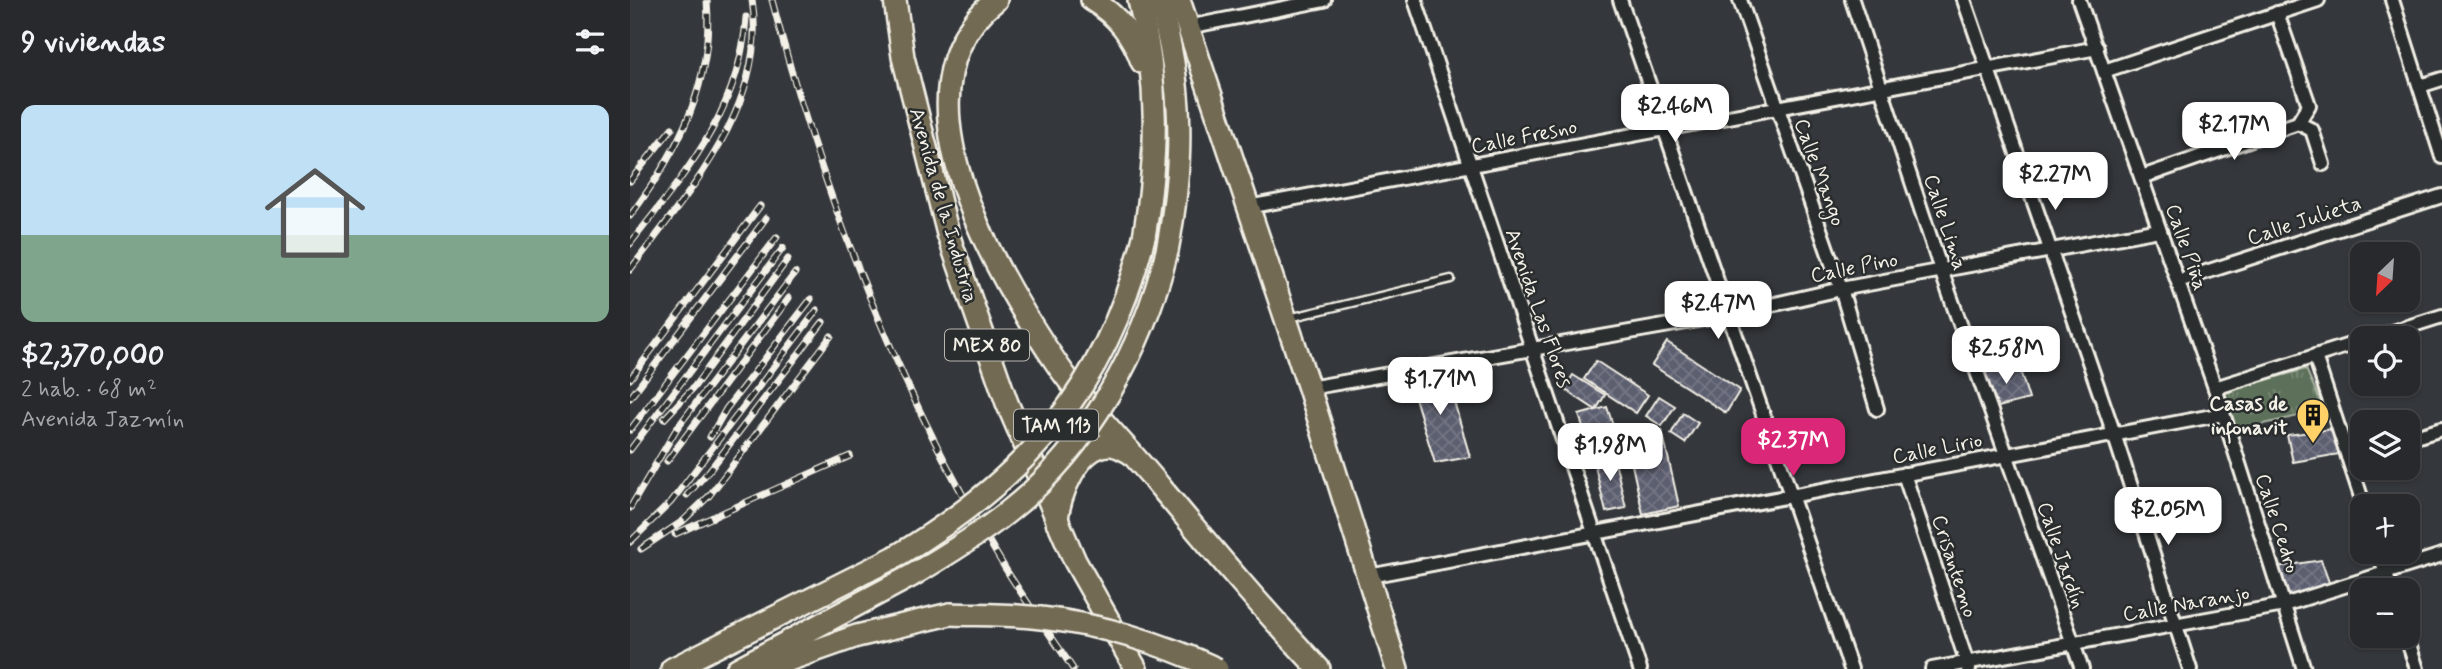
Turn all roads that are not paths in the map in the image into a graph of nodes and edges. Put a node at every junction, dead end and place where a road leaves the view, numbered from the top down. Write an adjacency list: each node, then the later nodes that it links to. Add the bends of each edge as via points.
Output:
1 (895, 0): 60 (highway, Avenida de la Industria / MEX 80, via 902,57 948,234 1007,403)
2 (996, 0): 54 (highway, via 969,25 948,79 950,127 964,188 1000,272 1028,318 1061,369)
3 (1092, 0): 24 (highway, via 1133,38)
4 (1139, 0): 24 (highway)
5 (1159, 0): 73 (highway, bridge, via 1177,80 1181,129 1175,211 1157,292 1141,331 1082,435 1011,510 963,545)
6 (1179, 0): 17 (highway)
7 (1324, 0): 17 (street)
8 (1415, 0): 30 (street, Avenida Las Flores)
9 (1620, 0): 27 (street)
10 (1741, 0): 25 (street, Calle Mango)
11 (1852, 0): 23 (street, Calle Lima)
12 (1964, 0): 19 (street)
13 (2080, 0): 18 (street, Calle Piña)
14 (2318, 0): 16 (street)
15 (2392, 0): 22 (street)
16 (2277, 13): 20 (street); 26 (street, via 2309,105)
17 (1188, 27): 33 (highway)
18 (2097, 48): 19 (street, Calle Fresno); 20 (street, Calle Piña)
19 (1987, 69): 23 (street, Calle Fresno); 35 (street)
20 (2104, 71): 31 (street, Calle Piña)
21 (2442, 79): 22 (street)
22 (2420, 86): 28 (street)
23 (1882, 90): 25 (street, Calle Fresno); 36 (street, Calle Lima)
24 (1154, 99): 72 (highway, TAM 113, bridge, via 1157,135 1144,237 1133,282 1117,322 1069,409 1041,442 948,525 895,557)
25 (1777, 108): 27 (street, Calle Fresno); 39 (street, Calle Mango)
26 (2302, 118): 29 (street, via 2312,130); 31 (street)
27 (1664, 129): 30 (street, Calle Fresno); 40 (street)
28 (2442, 157)
29 (2323, 164)
30 (1469, 166): 33 (street, Calle Fresno); 45 (street, Avenida Las Flores)
31 (2142, 177): 34 (street, Calle Piña)
32 (2442, 196): 38 (street, Calle Julieta)
33 (1248, 207): 42 (highway)
34 (2160, 230): 35 (street, Calle Pino); 38 (street, Calle Piña)
35 (2050, 250): 36 (street, Calle Pino); 52 (street)
36 (1941, 270): 39 (street, Calle Pino); 55 (street, Calle Lima)
37 (1451, 279): 42 (lane)
38 (2178, 281): 48 (street, Calle Piña)
39 (1842, 289): 40 (street, Calle Pino); 49 (street, Calle Mango)
40 (1727, 314): 45 (street, Calle Pino); 59 (street)
41 (2442, 316): 43 (street)
42 (1286, 319): 47 (highway)
43 (2411, 326)
44 (2350, 345): 46 (street)
45 (1533, 347): 47 (street, Calle Pino); 61 (street, Avenida Las Flores)
46 (2315, 356): 48 (street); 56 (street)
47 (1309, 388): 65 (highway)
48 (2216, 388): 50 (street, Calle Cedro)
49 (1877, 408)
50 (2223, 414): 52 (street, Calle Lirio); 67 (street, Calle Cedro)
51 (2442, 429): 53 (street)
52 (2114, 434): 55 (street, Calle Lirio); 68 (street)
53 (2420, 435)
54 (1133, 454): 60 (highway, via 1115,445 1098,447 1061,493); 77 (highway)
55 (2007, 455): 57 (street, Calle Lirio); 69 (street, Calle Jardín)
56 (2348, 457): 58 (street)
57 (1904, 474): 59 (street, Calle Lirio); 71 (street, Crisantemo)
58 (2360, 494)
59 (1789, 496): 61 (street, Calle Lirio); 80 (street)
60 (1057, 522): 75 (highway, Avenida de la Industria / MEX 80)
61 (1595, 533): 65 (street, Calle Lirio); 79 (street, Avenida Las Flores)
62 (2442, 555): 64 (street, Calle Naranjo)
63 (2383, 564): 64 (street)
64 (2386, 575): 66 (street); 67 (street, Calle Naranjo)
65 (1368, 576): 78 (highway)
66 (2387, 578)
67 (2284, 605): 68 (street, Calle Naranjo); 84 (street, Calle Cedro)
68 (2176, 624): 69 (street, Calle Naranjo); 83 (street)
69 (2073, 644): 71 (street, Calle Naranjo); 82 (street, Calle Jardín)
70 (2410, 648): 85 (street)
71 (1968, 666): 81 (street, Calle Naranjo)
72 (672, 669)
73 (737, 669)
74 (764, 669): 76 (highway, bridge, via 857,636 950,614 1041,618 1083,625 1194,657)
75 (1136, 669)
76 (1217, 669)
77 (1319, 669)
78 (1397, 669)
79 (1640, 669)
80 (1851, 669)
81 (1932, 669)
82 (2082, 669)
83 (2190, 669)
84 (2304, 669)
85 (2417, 669)

